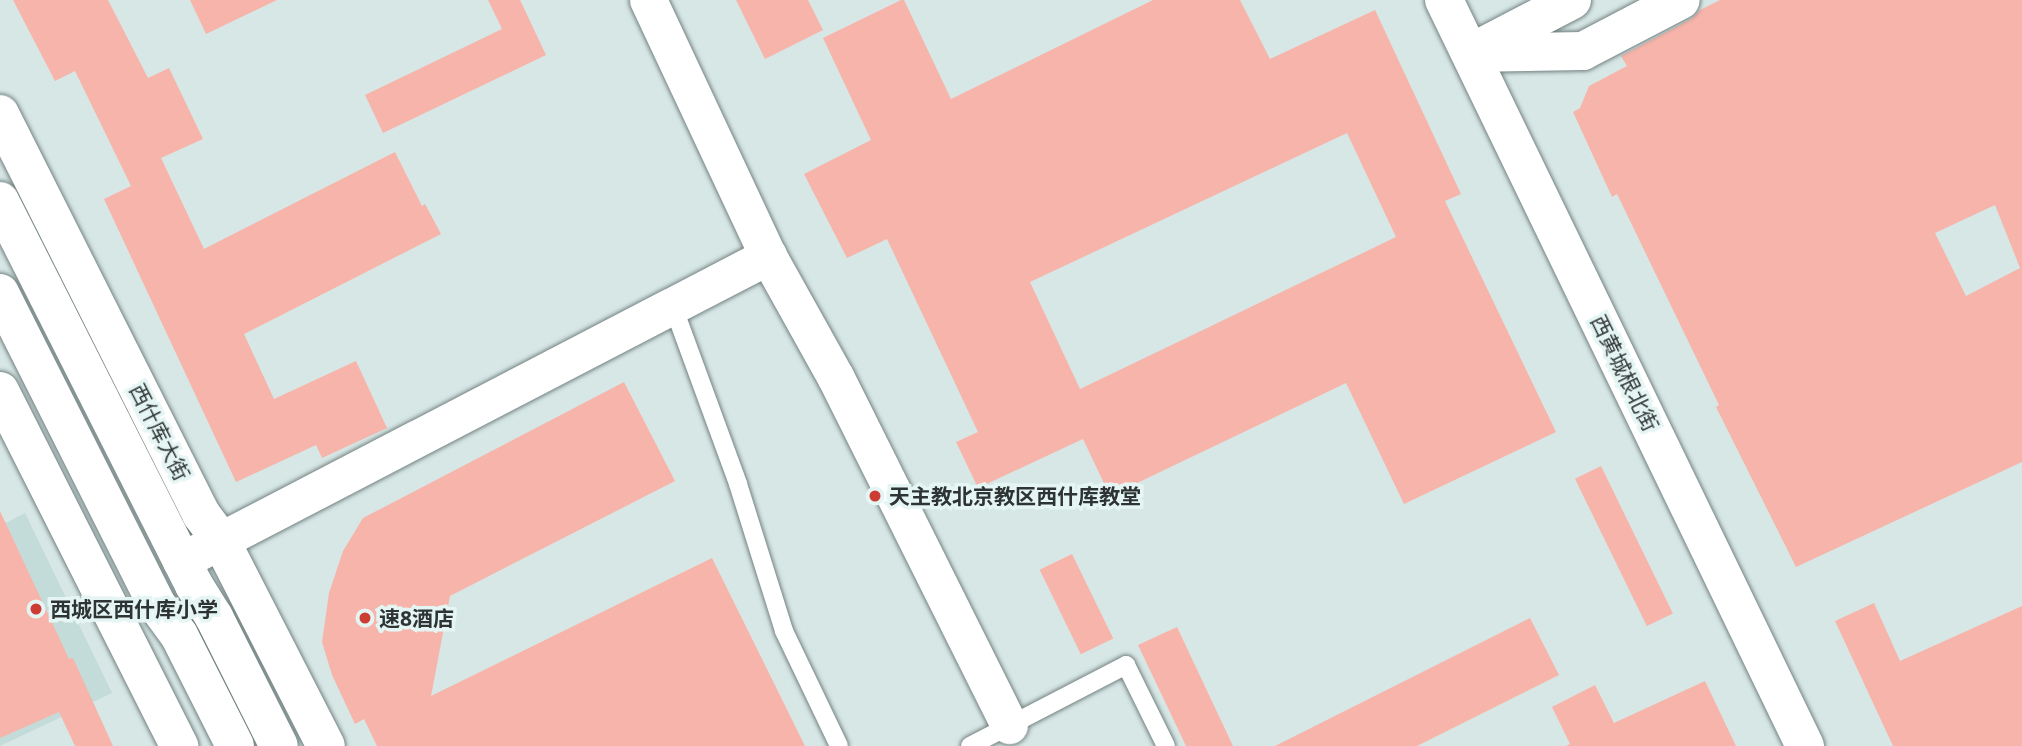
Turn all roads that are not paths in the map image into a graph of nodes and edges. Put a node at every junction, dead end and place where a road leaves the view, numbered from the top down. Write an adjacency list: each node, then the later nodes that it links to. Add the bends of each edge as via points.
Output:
1 (648, 0): 8 (street)
2 (1444, 0): 5 (street, 西黄城根北街)
3 (1572, 0): 5 (street)
4 (1681, 0): 5 (street, via 1583,51)
5 (1470, 53): 22 (street, 西黄城根北街)
6 (0, 114): 12 (street, 西什库大街, via 201,513)
7 (0, 201): 13 (street, 西什库大街)
8 (768, 256): 10 (street); 14 (street, via 836,378)
9 (0, 293): 16 (street, via 157,605 179,635)
10 (673, 306): 12 (street); 19 (lane, via 738,484 784,631)
11 (0, 391): 15 (street)
12 (221, 541): 13 (street); 18 (street, 西什库大街)
13 (181, 561): 17 (street, 西什库大街)
14 (1009, 726): 20 (lane); 21 (lane, via 1126,665)
15 (179, 746)
16 (235, 746)
17 (279, 746)
18 (326, 746)
19 (839, 746)
20 (970, 746)
21 (1166, 746)
22 (1805, 746)

